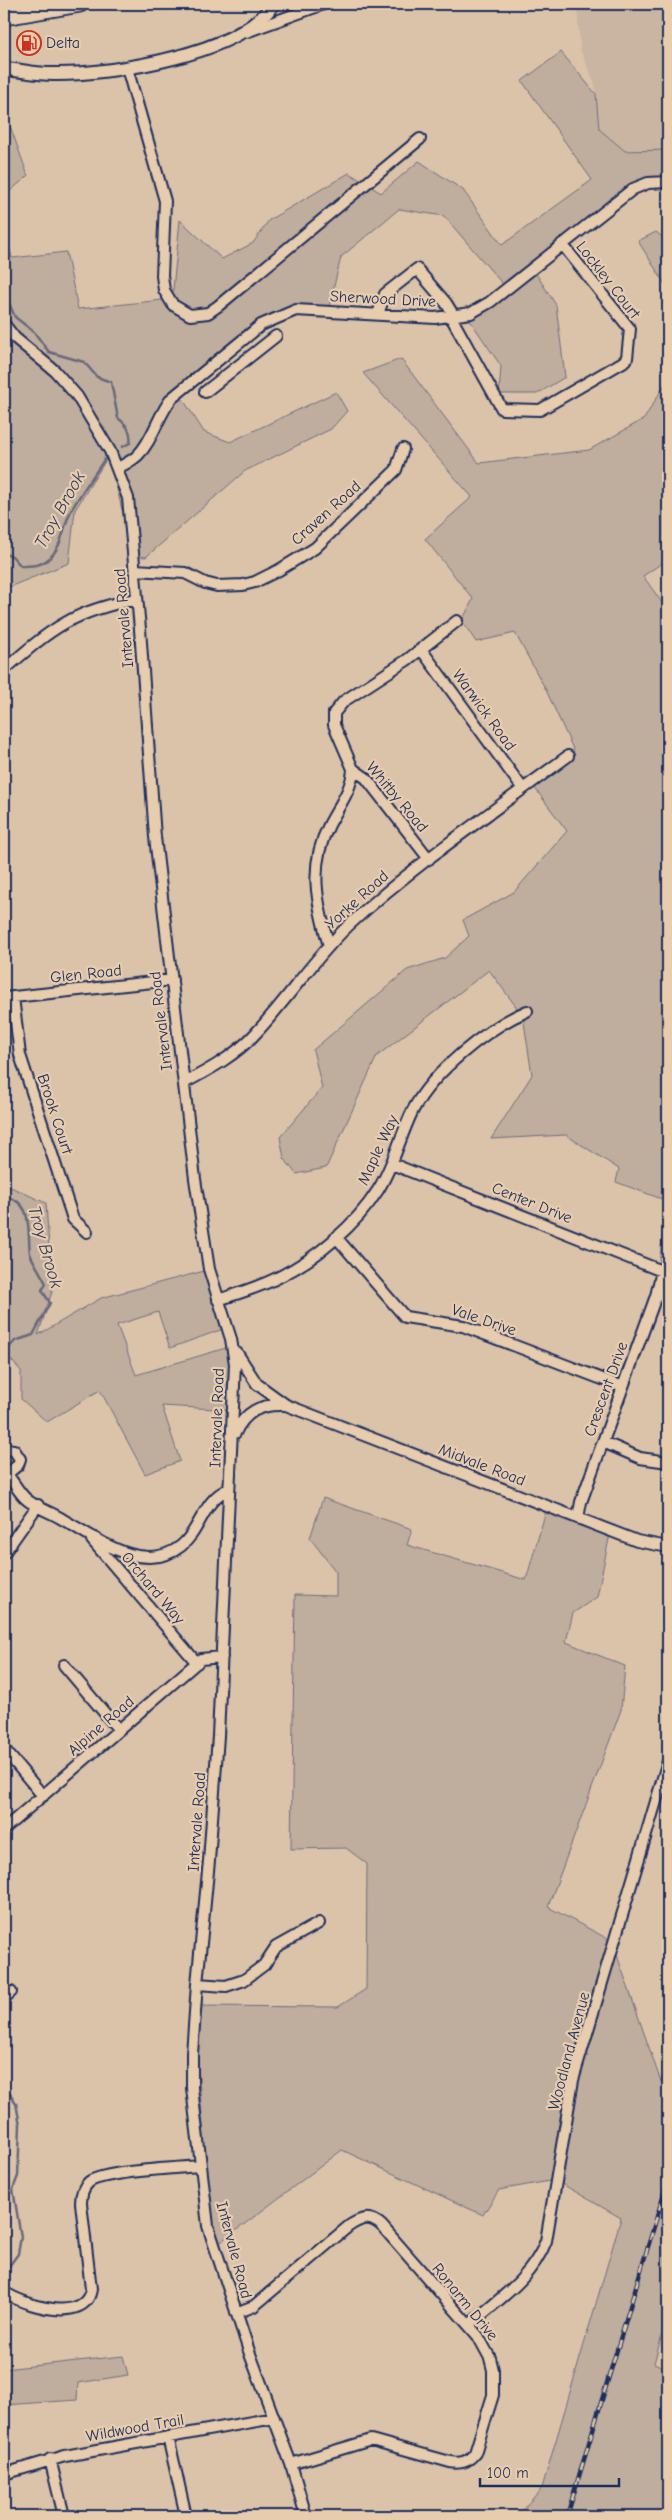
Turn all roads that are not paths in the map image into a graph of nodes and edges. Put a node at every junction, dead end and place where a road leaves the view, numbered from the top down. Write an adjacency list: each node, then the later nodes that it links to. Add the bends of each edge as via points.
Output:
1 (80, 4): 4 (highway)
2 (273, 4): 5 (main road, via 258,22)
3 (324, 4): 5 (street)
4 (4, 17)
5 (222, 41): 6 (main road)
6 (127, 68): 7 (main road, via 56,74); 8 (street, via 165,201 164,290 173,305 190,315 202,315 213,309)
7 (4, 69)
8 (420, 139)
9 (668, 182): 10 (street, Sherwood Drive, via 648,183 633,189)
10 (562, 244): 12 (street, Sherwood Drive, via 479,309); 12 (street, Lockley Court, via 630,328 627,358 623,362 540,410 502,409)
11 (378, 314): 12 (street, Sherwood Drive); 12 (street, via 385,294 417,269); 15 (street, Sherwood Drive, via 296,310 261,325)
12 (452, 316)
13 (4, 324): 19 (street, Intervale Road, via 78,396)
14 (276, 336): 16 (street)
15 (240, 342): 16 (street); 19 (street, Sherwood Drive, via 172,398 143,449)
16 (251, 354): 17 (street)
17 (205, 392)
18 (403, 449): 20 (street, Craven Road, via 396,470 315,548 255,582 217,586 205,584 185,573)
19 (118, 468): 20 (street, Intervale Road, via 128,498)
20 (135, 570): 21 (street, Intervale Road)
21 (137, 599): 24 (street, via 100,606 76,616 48,633); 30 (street, Intervale Road, via 155,837)
22 (458, 621): 23 (street)
23 (421, 649): 26 (street, Whitby Road, via 344,700 334,713 333,723); 27 (street, Warwick Road)
24 (4, 670)
25 (568, 756): 27 (street, Yorke Road)
26 (353, 769): 28 (street, Whitby Road, via 366,778); 29 (street, via 351,785 320,845 315,872 318,908)
27 (523, 789): 28 (street, Yorke Road)
28 (429, 859): 29 (street, Yorke Road, via 362,913)
29 (329, 946): 33 (street, Yorke Road, via 255,1035 238,1051)
30 (172, 980): 31 (street, Glen Road); 33 (street, Intervale Road)
31 (8, 998): 35 (street, Brook Court, via 20,1055 73,1219)
32 (527, 1011): 34 (street, Maple Way, via 507,1020 458,1058 423,1094)
33 (184, 1083): 38 (street, Intervale Road, via 208,1269)
34 (392, 1164): 36 (street, Maple Way, via 365,1208); 37 (street, Center Drive)
35 (87, 1232)
36 (336, 1237): 38 (street, Maple Way, via 281,1276); 40 (street, Vale Drive, via 405,1317 463,1326)
37 (662, 1271): 40 (street, Crescent Drive)
38 (218, 1300): 39 (street, Intervale Road)
39 (231, 1339): 41 (street, Midvale Road, via 248,1374 266,1392); 42 (street, Intervale Road, via 236,1385)
40 (623, 1387): 43 (street, Crescent Drive)
41 (286, 1405): 42 (street, Midvale Road, via 268,1404 258,1409 240,1421); 49 (street, Midvale Road)
42 (232, 1437): 47 (street, Intervale Road)
43 (603, 1442): 45 (street, via 640,1458); 49 (street, Crescent Drive)
44 (4, 1449): 46 (street, via 14,1450 20,1459 18,1465)
45 (668, 1462)
46 (5, 1472): 48 (street, via 26,1499)
47 (230, 1489): 50 (street, via 220,1493 209,1504 189,1538 164,1555 132,1556); 53 (street, Intervale Road)
48 (38, 1505): 50 (street); 52 (street)
49 (578, 1518): 51 (street, Midvale Road, via 637,1541)
50 (87, 1533): 54 (street, Orchard Way)
51 (668, 1547)
52 (4, 1553)
53 (222, 1656): 54 (street, Alpine Road, via 201,1659); 62 (street, Intervale Road, via 209,1861)
54 (197, 1663): 56 (street, Alpine Road)
55 (64, 1665): 56 (street)
56 (119, 1730): 59 (street, Alpine Road)
57 (4, 1749): 59 (street)
58 (668, 1761): 66 (street, Woodland Avenue, via 573,2080 546,2241 527,2274)
59 (43, 1796): 60 (street, Alpine Road)
60 (4, 1829)
61 (319, 1923): 62 (street, via 282,1943 264,1965 244,1980 226,1986)
62 (197, 1984): 63 (street, Intervale Road, via 192,2088)
63 (200, 2166): 64 (street, via 103,2177 86,2185 81,2203 91,2288 82,2304 70,2308 38,2307); 65 (street, Intervale Road, via 208,2226)
64 (4, 2292)
65 (236, 2313): 66 (street, Ronarm Drive, via 254,2306 349,2226 365,2218 382,2226); 67 (street, Intervale Road)
66 (469, 2325): 70 (street, Ronarm Drive, via 490,2358 494,2383 476,2453 470,2459 450,2462 371,2440)
67 (274, 2418): 68 (street, Wildwood Trail); 70 (street, Intervale Road)
68 (168, 2437): 69 (street, Wildwood Trail); 73 (street)
69 (50, 2459): 71 (street, Wildwood Trail); 72 (street)
70 (291, 2464): 74 (street, Intervale Road)
71 (4, 2474)
72 (64, 2516)
73 (186, 2516)
74 (306, 2516)

